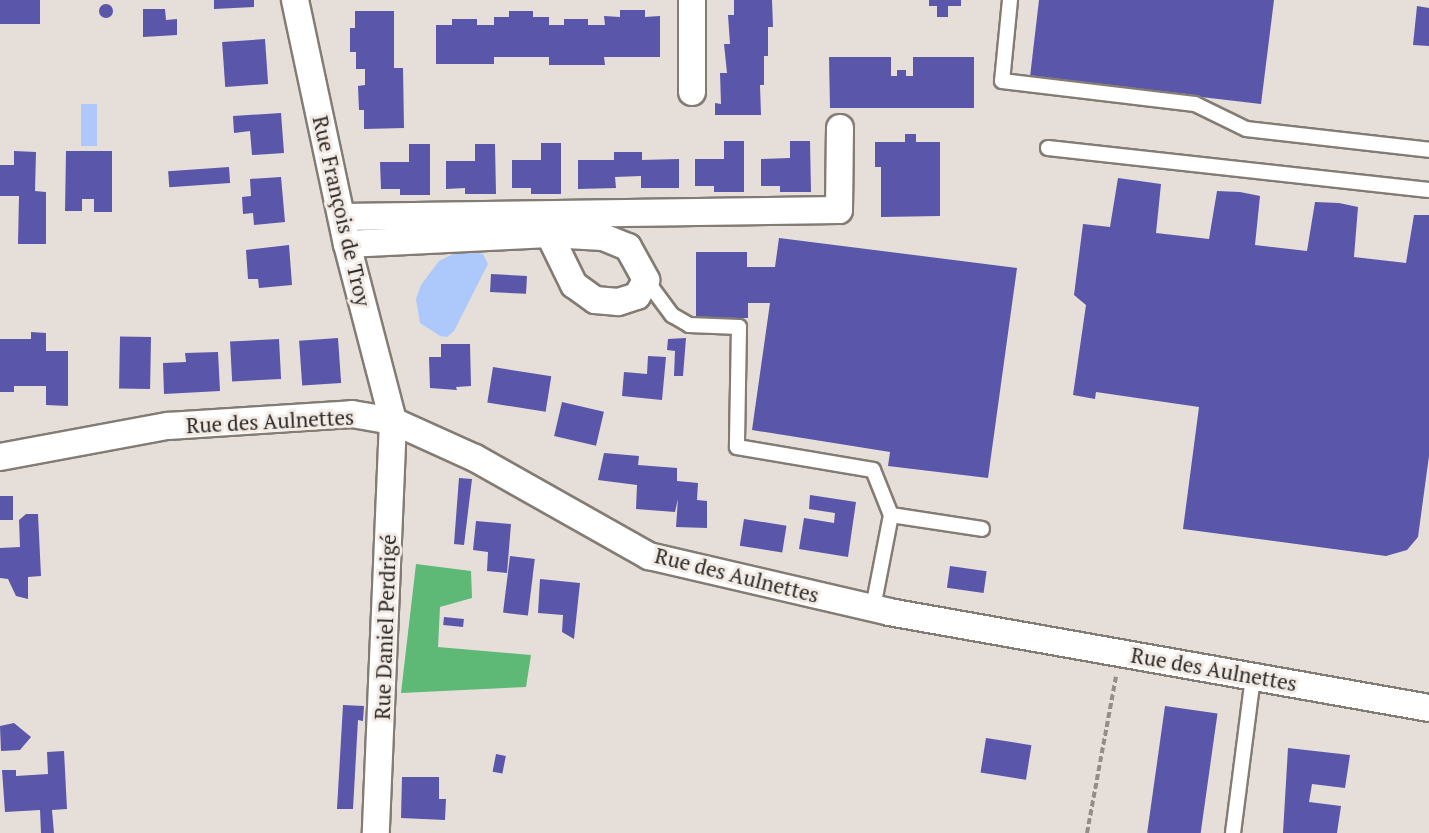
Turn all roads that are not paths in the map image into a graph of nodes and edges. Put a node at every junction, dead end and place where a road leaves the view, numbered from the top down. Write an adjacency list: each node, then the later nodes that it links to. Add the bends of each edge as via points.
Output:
1 (295, 0): 9 (street, Rue François de Troy)
2 (692, 0): 4 (street)
3 (1010, 0): 7 (lane, via 1002,81 1195,104 1246,129)
4 (692, 92)
5 (840, 128): 9 (street, via 839,210)
6 (1048, 148): 8 (lane)
7 (1429, 150)
8 (1429, 190)
9 (343, 218): 11 (street, Rue François de Troy)
10 (549, 234): 11 (street); 12 (street, via 603,237 628,247); 12 (street, via 574,285 595,300 618,302 637,296)
11 (347, 244): 13 (street, Rue François de Troy)
12 (646, 280): 15 (lane, via 672,315 689,325 739,327 737,447 873,470)
13 (393, 421): 14 (street, Rue des Aulnettes, via 352,414 180,425); 17 (street, Rue des Aulnettes, via 475,458 649,556); 20 (street, Rue Daniel Perdrigé)
14 (0, 457)
15 (891, 515): 16 (lane); 17 (lane)
16 (982, 529)
17 (873, 608): 18 (street, Rue des Aulnettes)
18 (1253, 676): 19 (street, Rue des Aulnettes); 21 (lane)
19 (1429, 708)
20 (376, 833)
21 (1233, 833)

